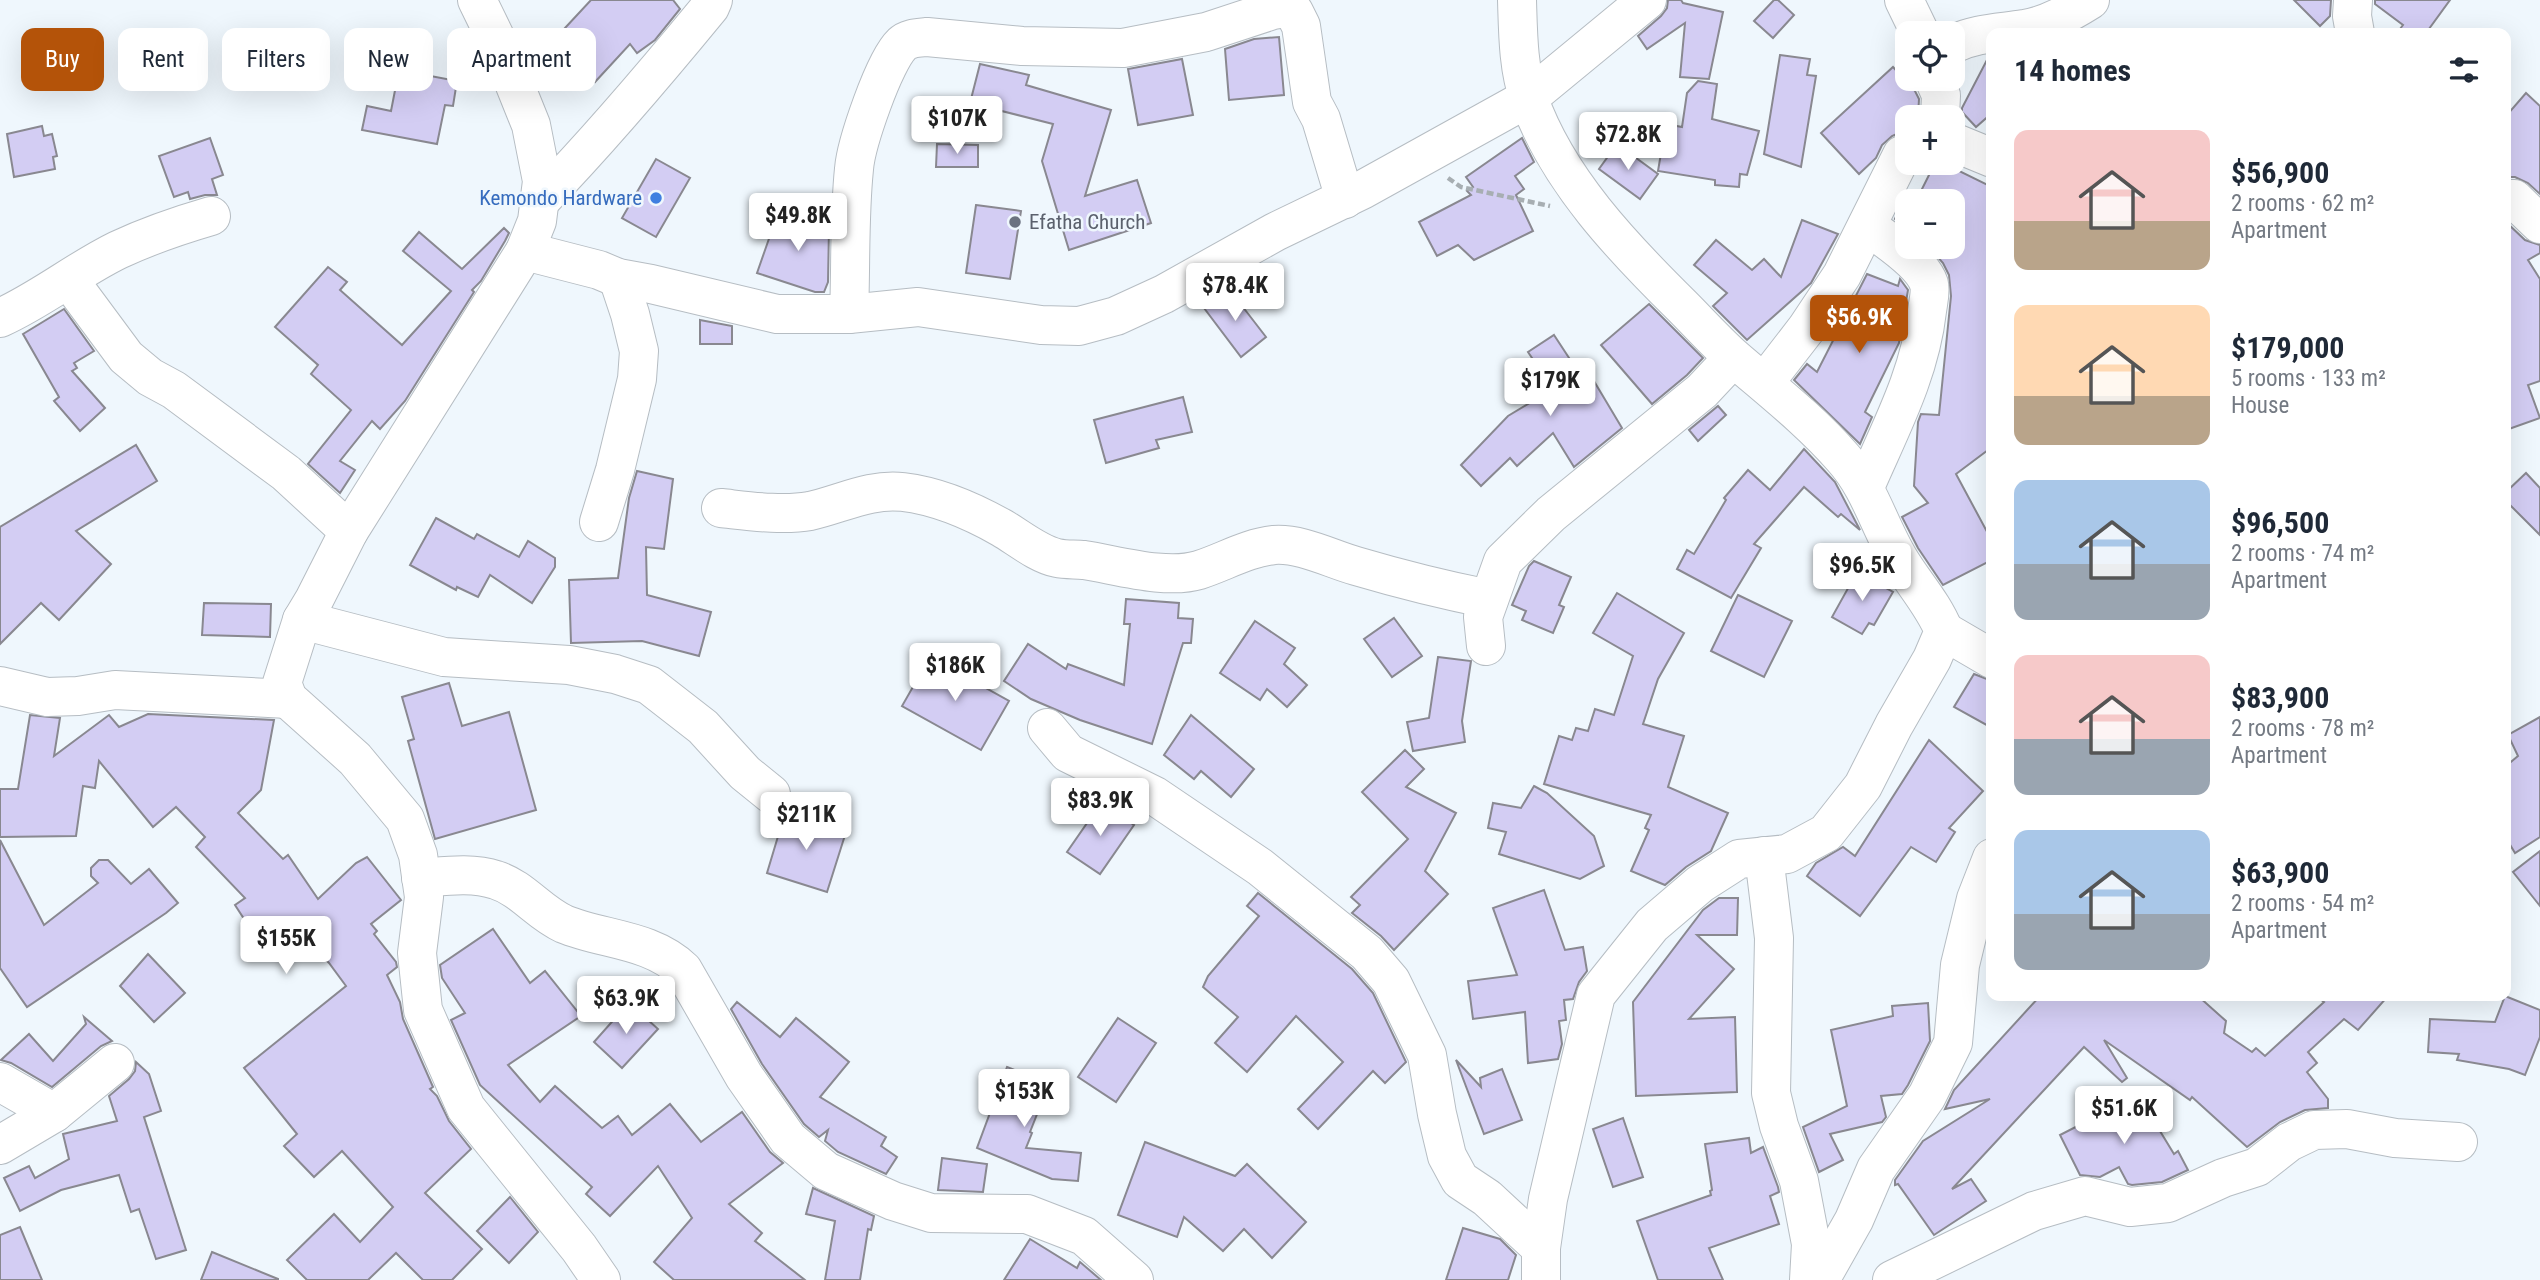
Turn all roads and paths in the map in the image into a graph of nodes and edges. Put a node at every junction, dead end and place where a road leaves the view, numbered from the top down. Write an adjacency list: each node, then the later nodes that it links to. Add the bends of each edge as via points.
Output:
1 (477, 0): 20 (street, via 531,125 542,181)
2 (713, 0): 20 (street, via 603,135)
3 (1517, 0): 13 (street)
4 (1647, 0): 13 (street)
5 (1905, 0): 9 (street)
6 (2017, 0): 12 (street)
7 (2090, 0): 10 (street)
8 (2353, 0): 11 (street)
9 (1915, 21)
10 (2029, 28)
11 (2354, 28)
12 (1969, 39)
13 (1528, 98): 15 (street); 21 (street, via 1549,145)
14 (1965, 147): 16 (street)
15 (1424, 155): 18 (street); 21 (path, via 1461,187 1538,205)
16 (1986, 156)
17 (1895, 169): 24 (street)
18 (1345, 199): 28 (street, via 1164,293 1115,316 1079,326 918,307); 28 (street, via 1312,103 1301,26 1294,12 1285,8 1206,32 1123,48 914,38 902,44 887,66 854,166)
19 (2511, 199): 23 (street)
20 (540, 201): 25 (street)
21 (1593, 210): 30 (street)
22 (211, 215): 27 (street, via 117,250)
23 (2540, 224)
24 (1867, 226): 31 (street, via 1842,275); 32 (street, via 1916,265 1929,285 1917,363)
25 (525, 251): 26 (street); 35 (street)
26 (618, 278): 28 (street, via 777,314); 34 (street, via 639,351 637,379)
27 (69, 280): 29 (street); 35 (street, via 127,357 285,473)
28 (849, 314)
29 (0, 318)
30 (1733, 358): 31 (street); 36 (street, via 1702,391 1521,542 1503,561)
31 (1765, 382): 32 (street, via 1843,458)
32 (1865, 487): 38 (street, via 1899,559 1937,613)
33 (721, 509): 36 (street, via 807,512 874,492 903,492 940,500 1058,558 1124,569 1196,571 1276,545 1425,586)
34 (599, 522)
35 (349, 531): 37 (street)
36 (1489, 598): 39 (street, via 1483,617)
37 (302, 620): 42 (street, via 282,683); 44 (street, via 444,657 569,665 649,685 703,727)
38 (1944, 631): 40 (street); 45 (street, via 1863,786 1826,833 1787,854)
39 (1486, 646)
40 (1986, 656)
41 (0, 686): 42 (street, via 47,697 115,690)
42 (288, 699): 47 (street, via 355,759 405,819)
43 (1047, 728): 53 (street, via 1068,753 1155,796 1260,867 1367,953 1391,981 1427,1055 1445,1146 1460,1180 1487,1198)
44 (771, 794)
45 (1765, 856): 53 (street, via 1739,859 1700,884 1653,925 1596,995 1548,1199); 56 (street, via 1774,938 1771,1093 1800,1181 1811,1244)
46 (1986, 873): 57 (street, via 1960,965 1953,1043 1927,1096 1876,1170)
47 (421, 878): 54 (street, via 424,897 417,953 424,1010 466,1108); 55 (street, via 466,874 497,880 564,924 670,958 683,970 744,1076 788,1139 826,1171 931,1213 1027,1214 1084,1236)
48 (115, 1063): 50 (street)
49 (0, 1082): 50 (street)
50 (54, 1113): 52 (street)
51 (2458, 1142): 58 (street, via 2347,1129 2314,1130 2289,1142 2257,1167 2168,1203 2130,1207 2085,1195 2034,1211)
52 (0, 1145)
53 (1541, 1264)
54 (601, 1280)
55 (1134, 1280)
56 (1809, 1280)
57 (1820, 1280)
58 (1892, 1280)

